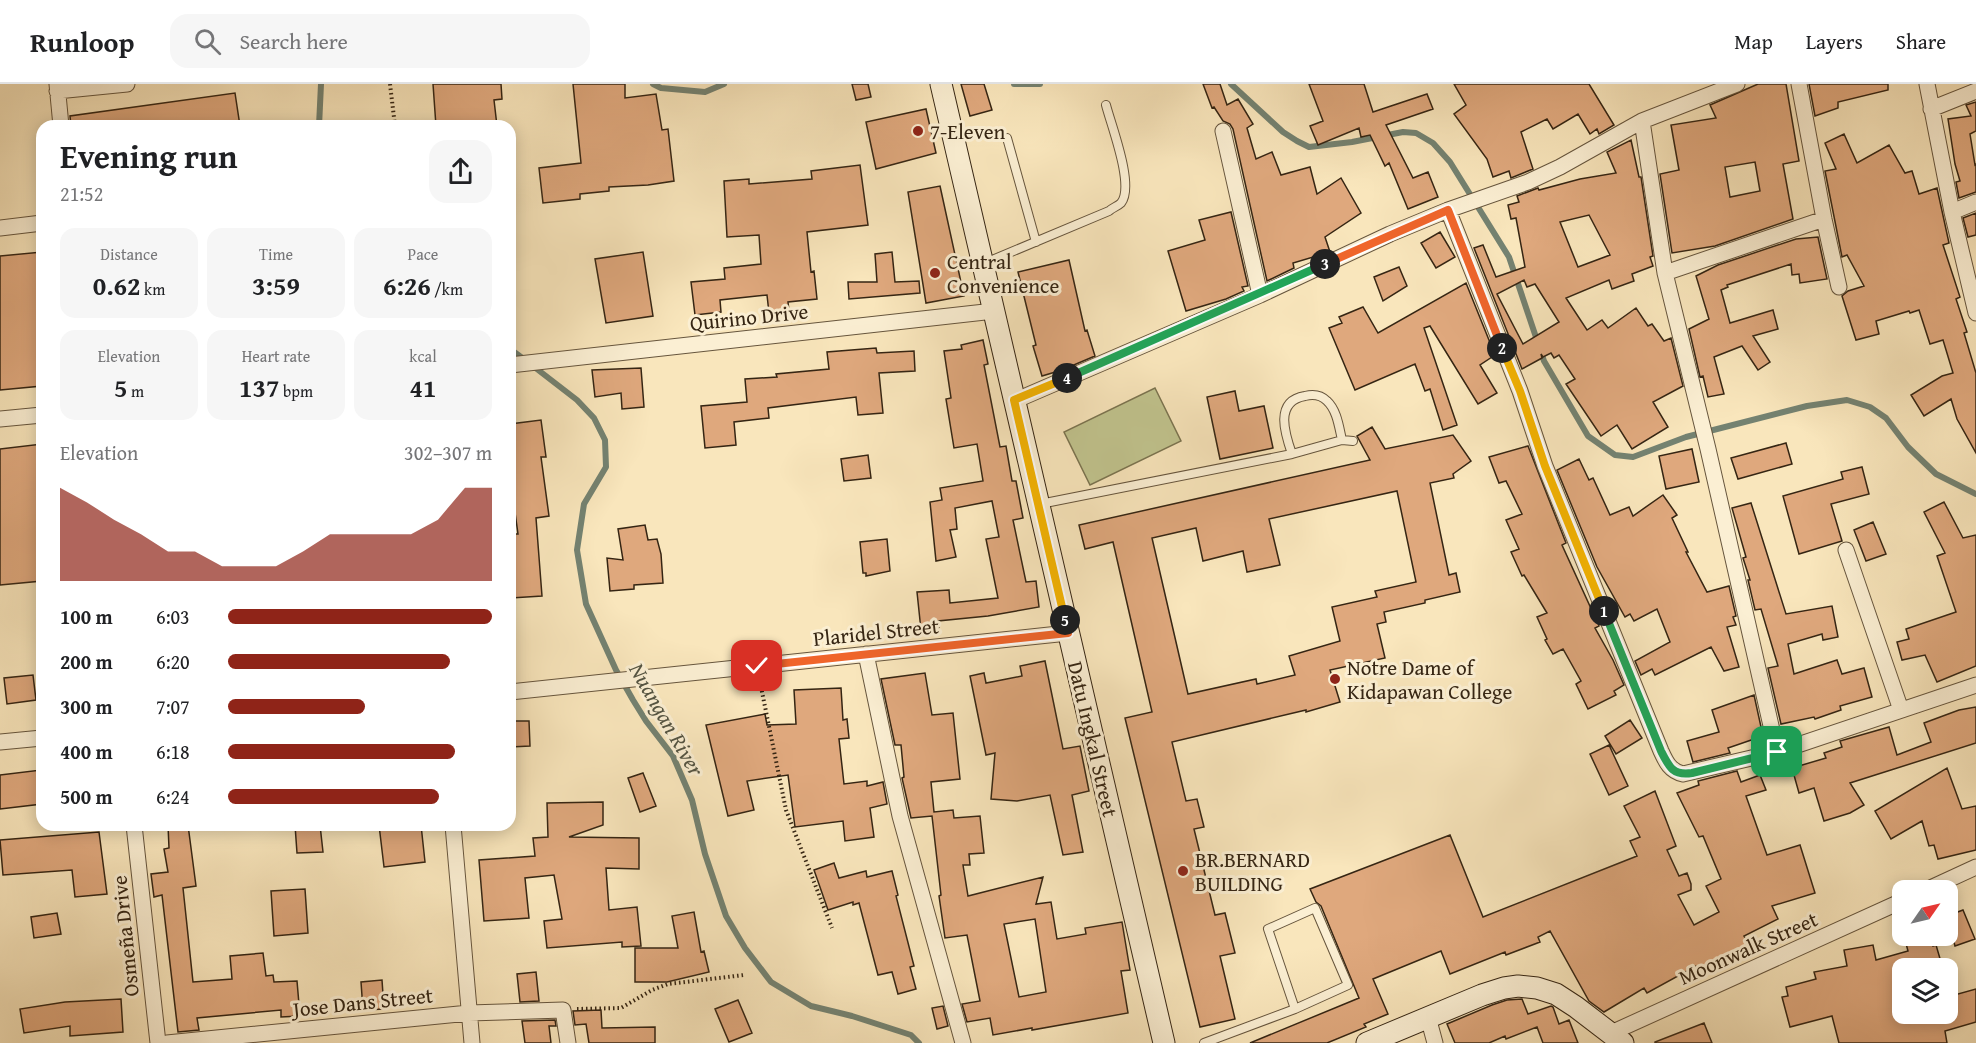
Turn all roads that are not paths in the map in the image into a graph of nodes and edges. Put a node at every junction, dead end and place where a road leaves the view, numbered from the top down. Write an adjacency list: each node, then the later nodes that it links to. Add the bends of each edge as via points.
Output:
1 (127, 84): 6 (street)
2 (941, 84): 21 (street, Datu Ingkal Street)
3 (1799, 84): 17 (street)
4 (1927, 84): 9 (street)
5 (1730, 85): 11 (street)
6 (57, 87): 10 (street)
7 (1976, 91): 9 (street)
8 (1106, 105): 20 (lane, via 1125,177 1121,202 1109,211)
9 (1931, 109): 16 (street)
10 (60, 120)
11 (1642, 121): 15 (street, via 1528,182); 22 (street)
12 (1223, 131): 24 (street)
13 (1007, 138): 20 (lane)
14 (1976, 202): 16 (street)
15 (1455, 208): 24 (street); 43 (street, via 1545,466 1669,767 1683,774)
16 (1952, 212): 26 (street)
17 (1824, 219): 22 (street); 23 (street)
18 (36, 224): 19 (street)
19 (0, 228)
20 (1036, 242): 21 (lane)
21 (983, 264): 25 (street, Datu Ingkal Street)
22 (1665, 273): 43 (street)
23 (1839, 287)
24 (1260, 295): 28 (street)
25 (994, 311): 27 (street, Quirino Drive); 28 (street, Datu Ingkal Street)
26 (1976, 313)
27 (516, 364)
28 (1014, 400): 34 (street, Datu Ingkal Street)
29 (36, 416): 30 (street)
30 (0, 419)
31 (1342, 440): 32 (lane); 33 (lane); 33 (lane, via 1328,401 1319,395 1295,398 1287,407 1283,428)
32 (1353, 441)
33 (1292, 454): 34 (lane)
34 (1039, 504): 36 (street, Datu Ingkal Street)
35 (1846, 550): 40 (street)
36 (1068, 633): 37 (street, Plaridel Street); 58 (street, Datu Ingkal Street)
37 (866, 654): 39 (street, Plaridel Street); 57 (street, via 900,816)
38 (1976, 685): 40 (street)
39 (516, 691)
40 (1901, 710): 43 (street)
41 (36, 739): 42 (street)
42 (0, 742)
43 (1777, 752)
44 (135, 831): 53 (street, Osmeña Drive)
45 (454, 831): 50 (street)
46 (1976, 867): 47 (street)
47 (1948, 880)
48 (1892, 906): 52 (street, Moonwalk Street)
49 (1295, 1009): 49 (lane, via 1268,929 1315,908 1348,985); 59 (lane)
50 (469, 1012): 54 (street, Jose Dans Street); 55 (street); 56 (street, Jose Dans Street, via 563,1010)
51 (1428, 1017): 52 (street, via 1504,988 1537,988 1576,1006); 60 (street); 61 (street)
52 (1617, 1038)
53 (158, 1043)
54 (167, 1043)
55 (472, 1043)
56 (568, 1043)
57 (963, 1043)
58 (1164, 1043)
59 (1204, 1043)
60 (1367, 1043)
61 (1435, 1043)

